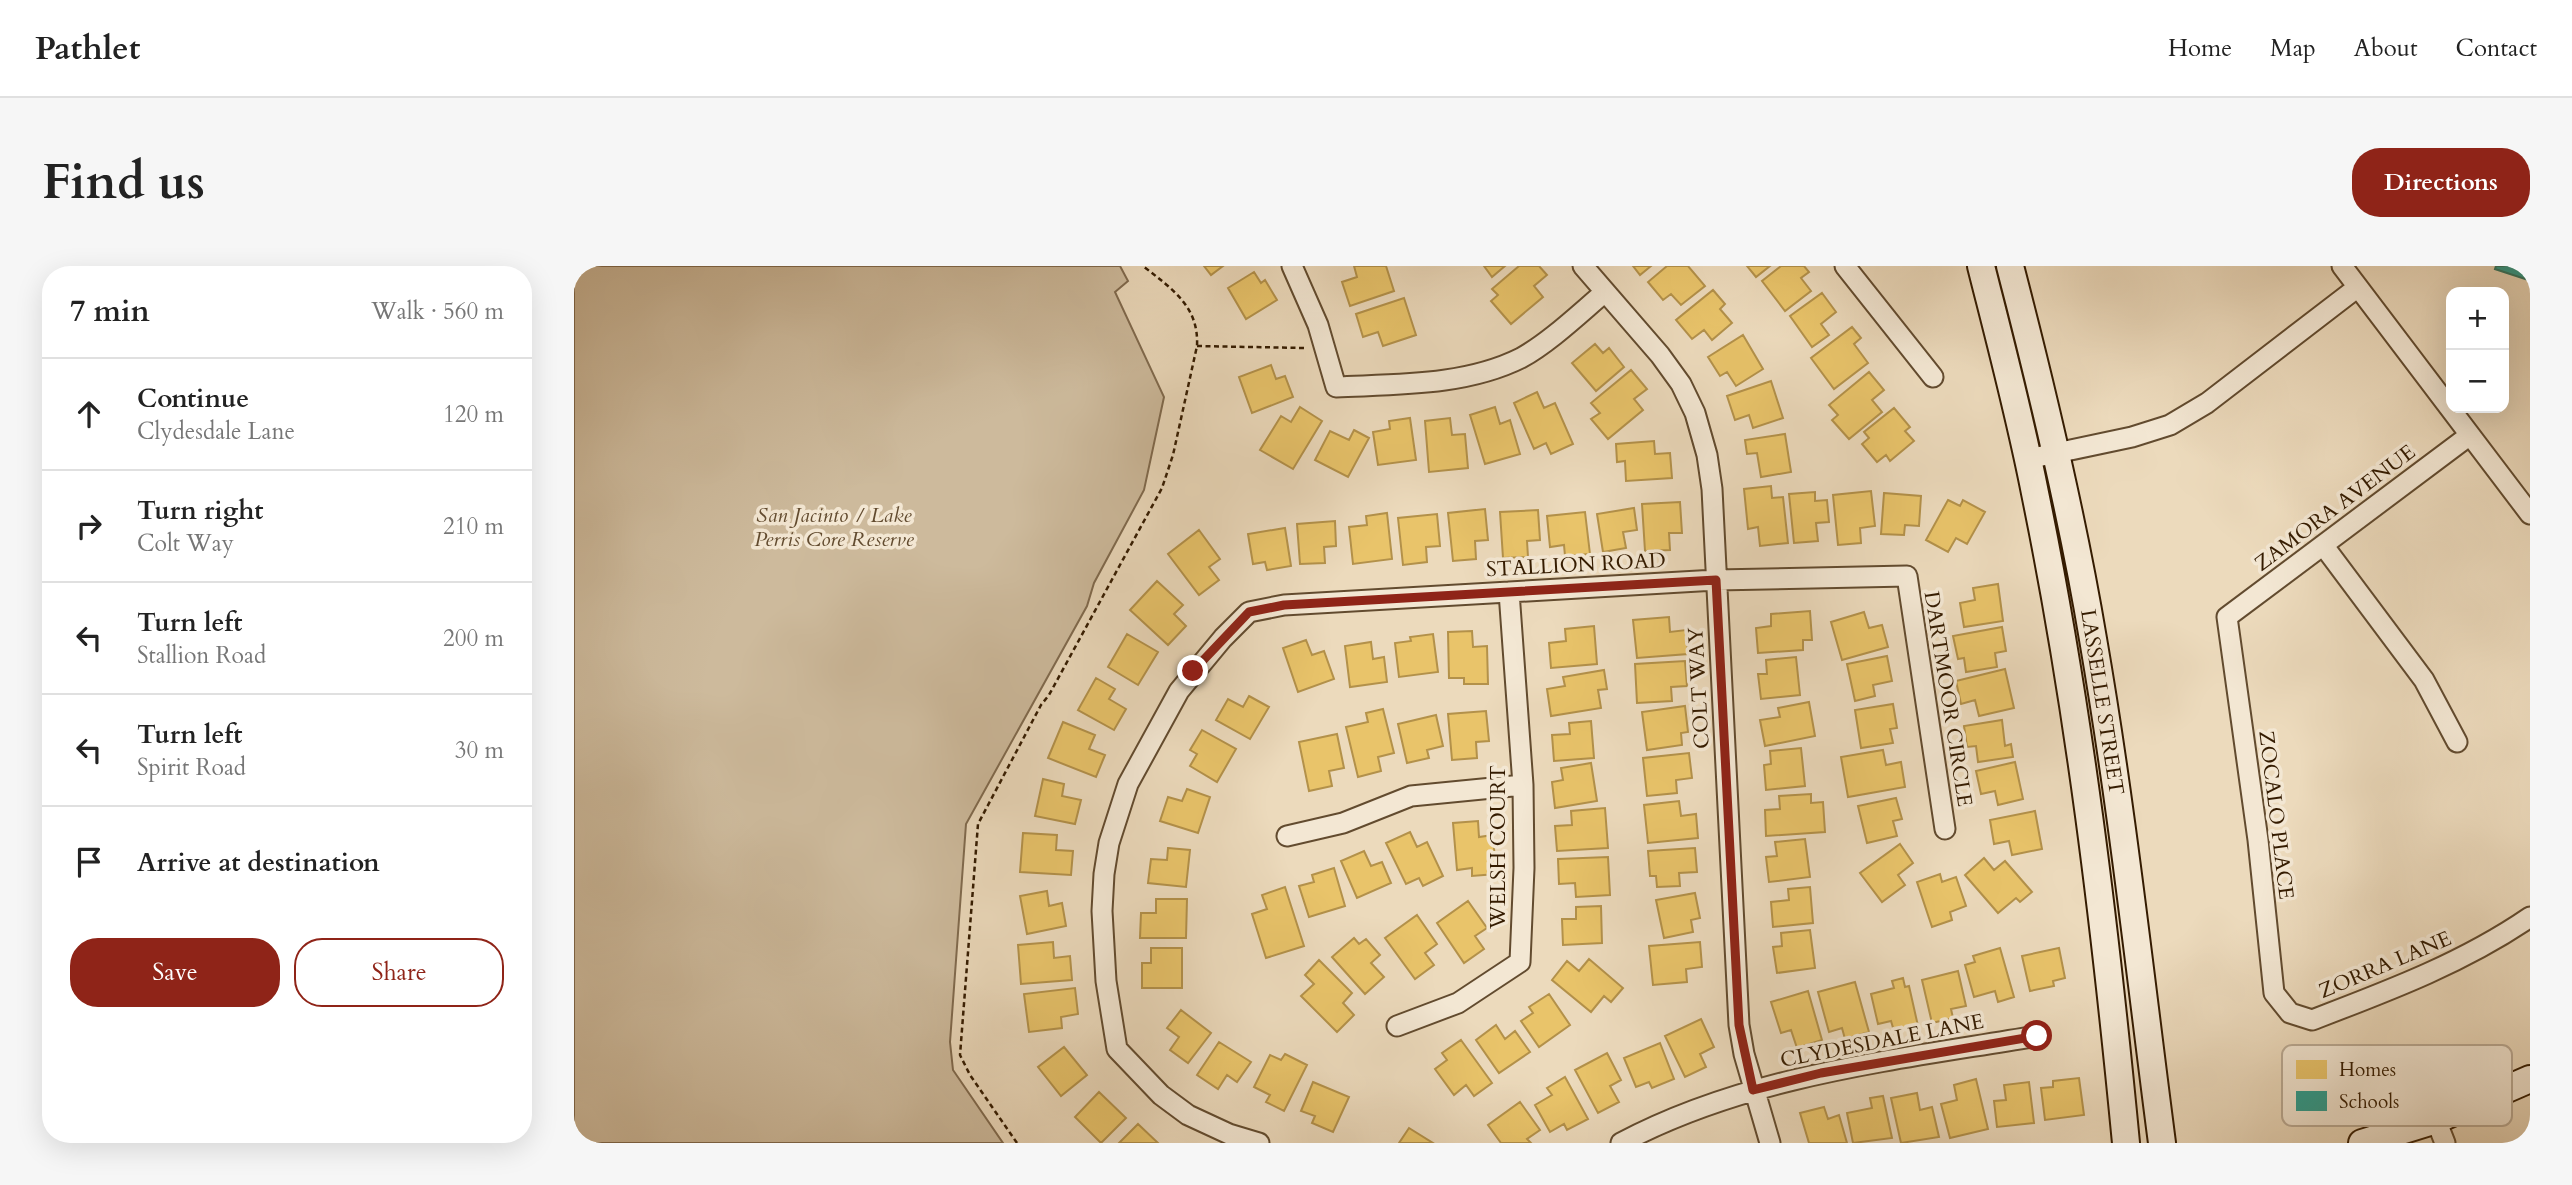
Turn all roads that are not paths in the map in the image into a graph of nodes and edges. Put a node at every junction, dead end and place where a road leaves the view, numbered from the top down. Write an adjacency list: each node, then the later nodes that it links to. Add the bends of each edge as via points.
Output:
1 (1292, 266): 8 (street, via 1306,293 1336,387 1452,379 1495,369 1523,357)
2 (1583, 266): 8 (street, COLT WAY)
3 (1845, 266): 9 (street)
4 (1981, 266): 12 (main road, LASSELLE STREET)
5 (2342, 266): 7 (street)
6 (2009, 272): 11 (main road, LASSELLE STREET)
7 (2358, 288): 10 (street); 11 (street, via 2207,403 2170,425)
8 (1605, 292): 16 (street, COLT WAY, via 1660,355 1695,413 1712,489)
9 (1933, 377)
10 (2470, 435): 13 (street); 14 (street, ZAMORA AVENUE)
11 (2056, 452): 12 (street); 35 (main road, LASSELLE STREET, via 2105,710)
12 (2028, 458): 34 (main road, LASSELLE STREET, via 2072,697)
13 (2530, 514)
14 (2323, 545): 18 (street, ZAMORA AVENUE); 19 (street, via 2424,680)
15 (1907, 576): 16 (street, STALLION ROAD); 21 (street, DARTMOOR CIRCLE)
16 (1716, 580): 17 (street, STALLION ROAD); 29 (street, COLT WAY, via 1739,1025)
17 (1509, 592): 20 (street, WELSH COURT); 31 (street, STALLION ROAD, via 1284,605 1249,612 1186,681 1128,784 1109,843 1102,911 1106,981 1117,1049 1161,1095 1188,1115)
18 (2227, 617): 24 (street, ZOCALO PLACE, via 2274,993)
19 (2457, 742)
20 (1523, 785): 22 (street, via 1411,796 1350,820); 25 (street, WELSH COURT, via 1520,962 1458,1003)
21 (1945, 829)
22 (1287, 836)
23 (2530, 917): 24 (street, ZORRA LANE, via 2418,979 2312,1020)
24 (2290, 1013)
25 (1397, 1026)
26 (2037, 1036): 29 (street, CLYDESDALE LANE, via 1821,1073)
27 (2530, 1079): 28 (main road)
28 (2512, 1089)
29 (1753, 1090): 32 (street, CLYDESDALE LANE); 33 (street, COLT WAY)
30 (2440, 1131): 36 (main road)
31 (1259, 1143)
32 (1621, 1143)
33 (1770, 1143)
34 (2126, 1143)
35 (2162, 1143)
36 (2362, 1143)

